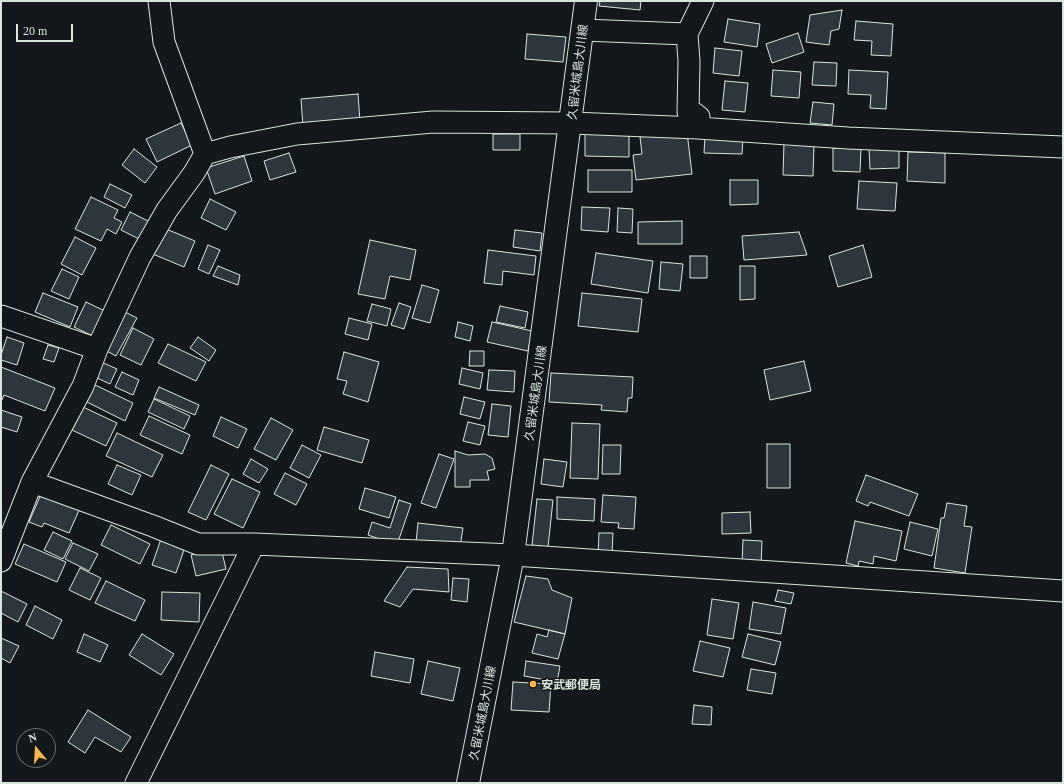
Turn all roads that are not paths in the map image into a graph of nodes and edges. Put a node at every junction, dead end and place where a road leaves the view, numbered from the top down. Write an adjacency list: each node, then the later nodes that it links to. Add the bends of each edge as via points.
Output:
1 (159, 1): 9 (street, via 164,42)
2 (586, 1): 4 (main road, 久留米城島大川線)
3 (703, 1): 5 (street)
4 (582, 30): 5 (street); 6 (main road, 久留米城島大川線)
5 (687, 34): 7 (street, via 688,112 699,117)
6 (571, 123): 7 (street); 9 (street, via 433,122 297,134); 14 (main road, 久留米城島大川線)
7 (698, 128): 8 (street, via 848,138)
8 (1063, 146)
9 (206, 154): 11 (street, via 167,210 140,257)
10 (1, 316): 11 (street)
11 (97, 349): 12 (street, via 83,386)
12 (32, 482): 13 (street, via 198,544); 15 (street)
13 (254, 544): 14 (street); 17 (street)
14 (513, 555): 16 (street); 18 (main road, 久留米城島大川線)
15 (1, 561)
16 (1063, 591)
17 (136, 783)
18 (468, 783)

